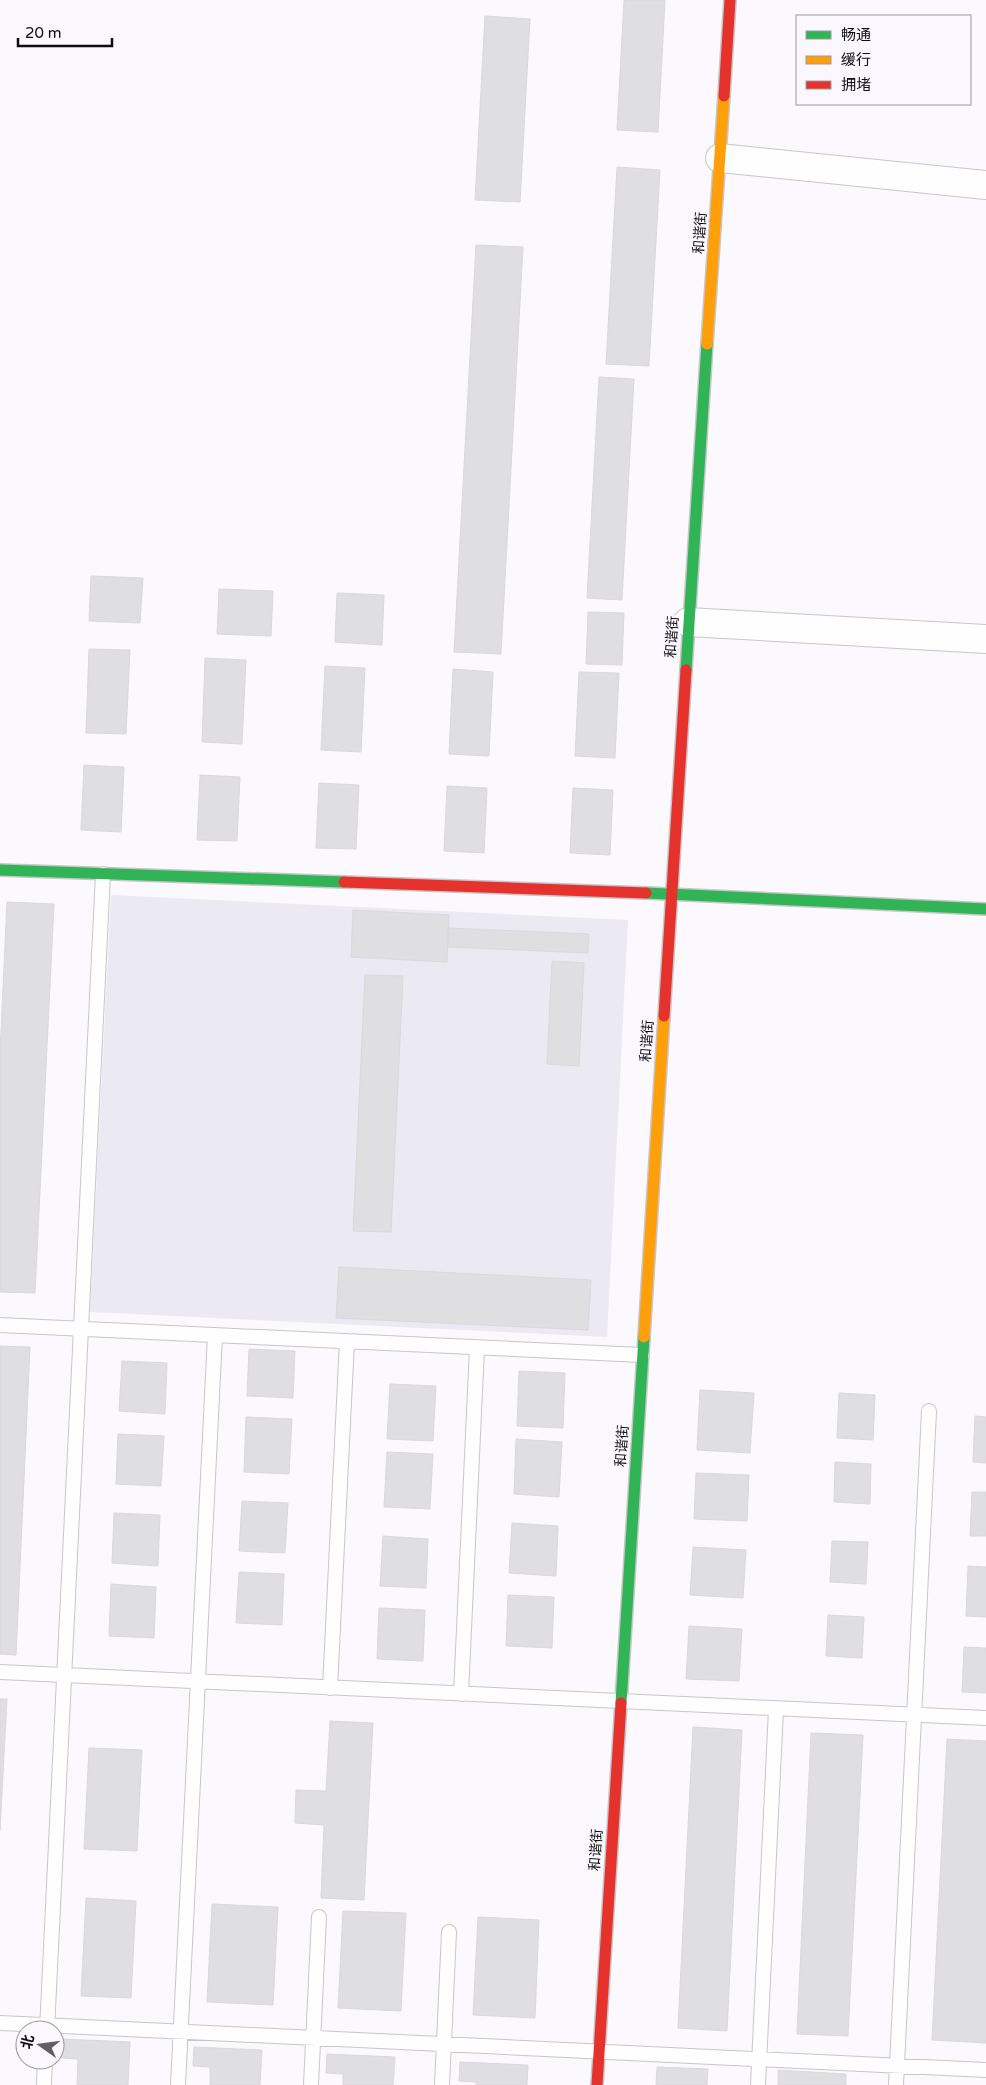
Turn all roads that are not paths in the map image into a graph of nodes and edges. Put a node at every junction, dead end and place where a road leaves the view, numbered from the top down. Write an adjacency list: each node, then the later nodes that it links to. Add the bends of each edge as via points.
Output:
1 (730, 0): 2 (street, 和谐街)
2 (720, 158): 3 (street); 4 (street, 和谐街)
3 (986, 185)
4 (688, 622): 5 (street); 8 (street, 和谐街)
5 (986, 639)
6 (0, 870): 7 (street)
7 (103, 874): 8 (street); 11 (lane)
8 (671, 894): 9 (street); 15 (street, 和谐街)
9 (986, 909)
10 (0, 1325): 11 (lane)
11 (81, 1329): 12 (lane); 18 (lane)
12 (215, 1335): 13 (lane); 19 (lane)
13 (347, 1342): 14 (lane); 20 (lane)
14 (478, 1348): 15 (lane); 21 (lane)
15 (642, 1355): 22 (street, 和谐街)
16 (929, 1412): 24 (lane)
17 (0, 1672): 18 (lane)
18 (64, 1675): 19 (lane); 28 (lane)
19 (198, 1682): 20 (lane); 32 (lane)
20 (330, 1688): 21 (lane)
21 (461, 1694): 22 (lane)
22 (621, 1701): 23 (lane); 35 (street, 和谐街)
23 (776, 1709): 24 (lane); 36 (lane)
24 (914, 1715): 25 (lane); 37 (lane)
25 (986, 1718)
26 (319, 1917): 33 (lane)
27 (449, 1932): 34 (lane)
28 (47, 2020)
29 (0, 2023): 30 (lane)
30 (15, 2025)
31 (65, 2029): 32 (lane)
32 (181, 2032): 33 (lane); 41 (lane)
33 (313, 2038): 34 (lane); 42 (lane)
34 (444, 2044): 35 (lane); 43 (lane)
35 (599, 2051): 36 (lane); 44 (street, 和谐街)
36 (759, 2059): 37 (lane); 45 (lane)
37 (897, 2065): 39 (lane); 46 (lane)
38 (45, 2070): 40 (lane)
39 (986, 2070)
40 (44, 2085)
41 (178, 2085)
42 (311, 2085)
43 (442, 2085)
44 (596, 2085)
45 (758, 2085)
46 (896, 2085)

